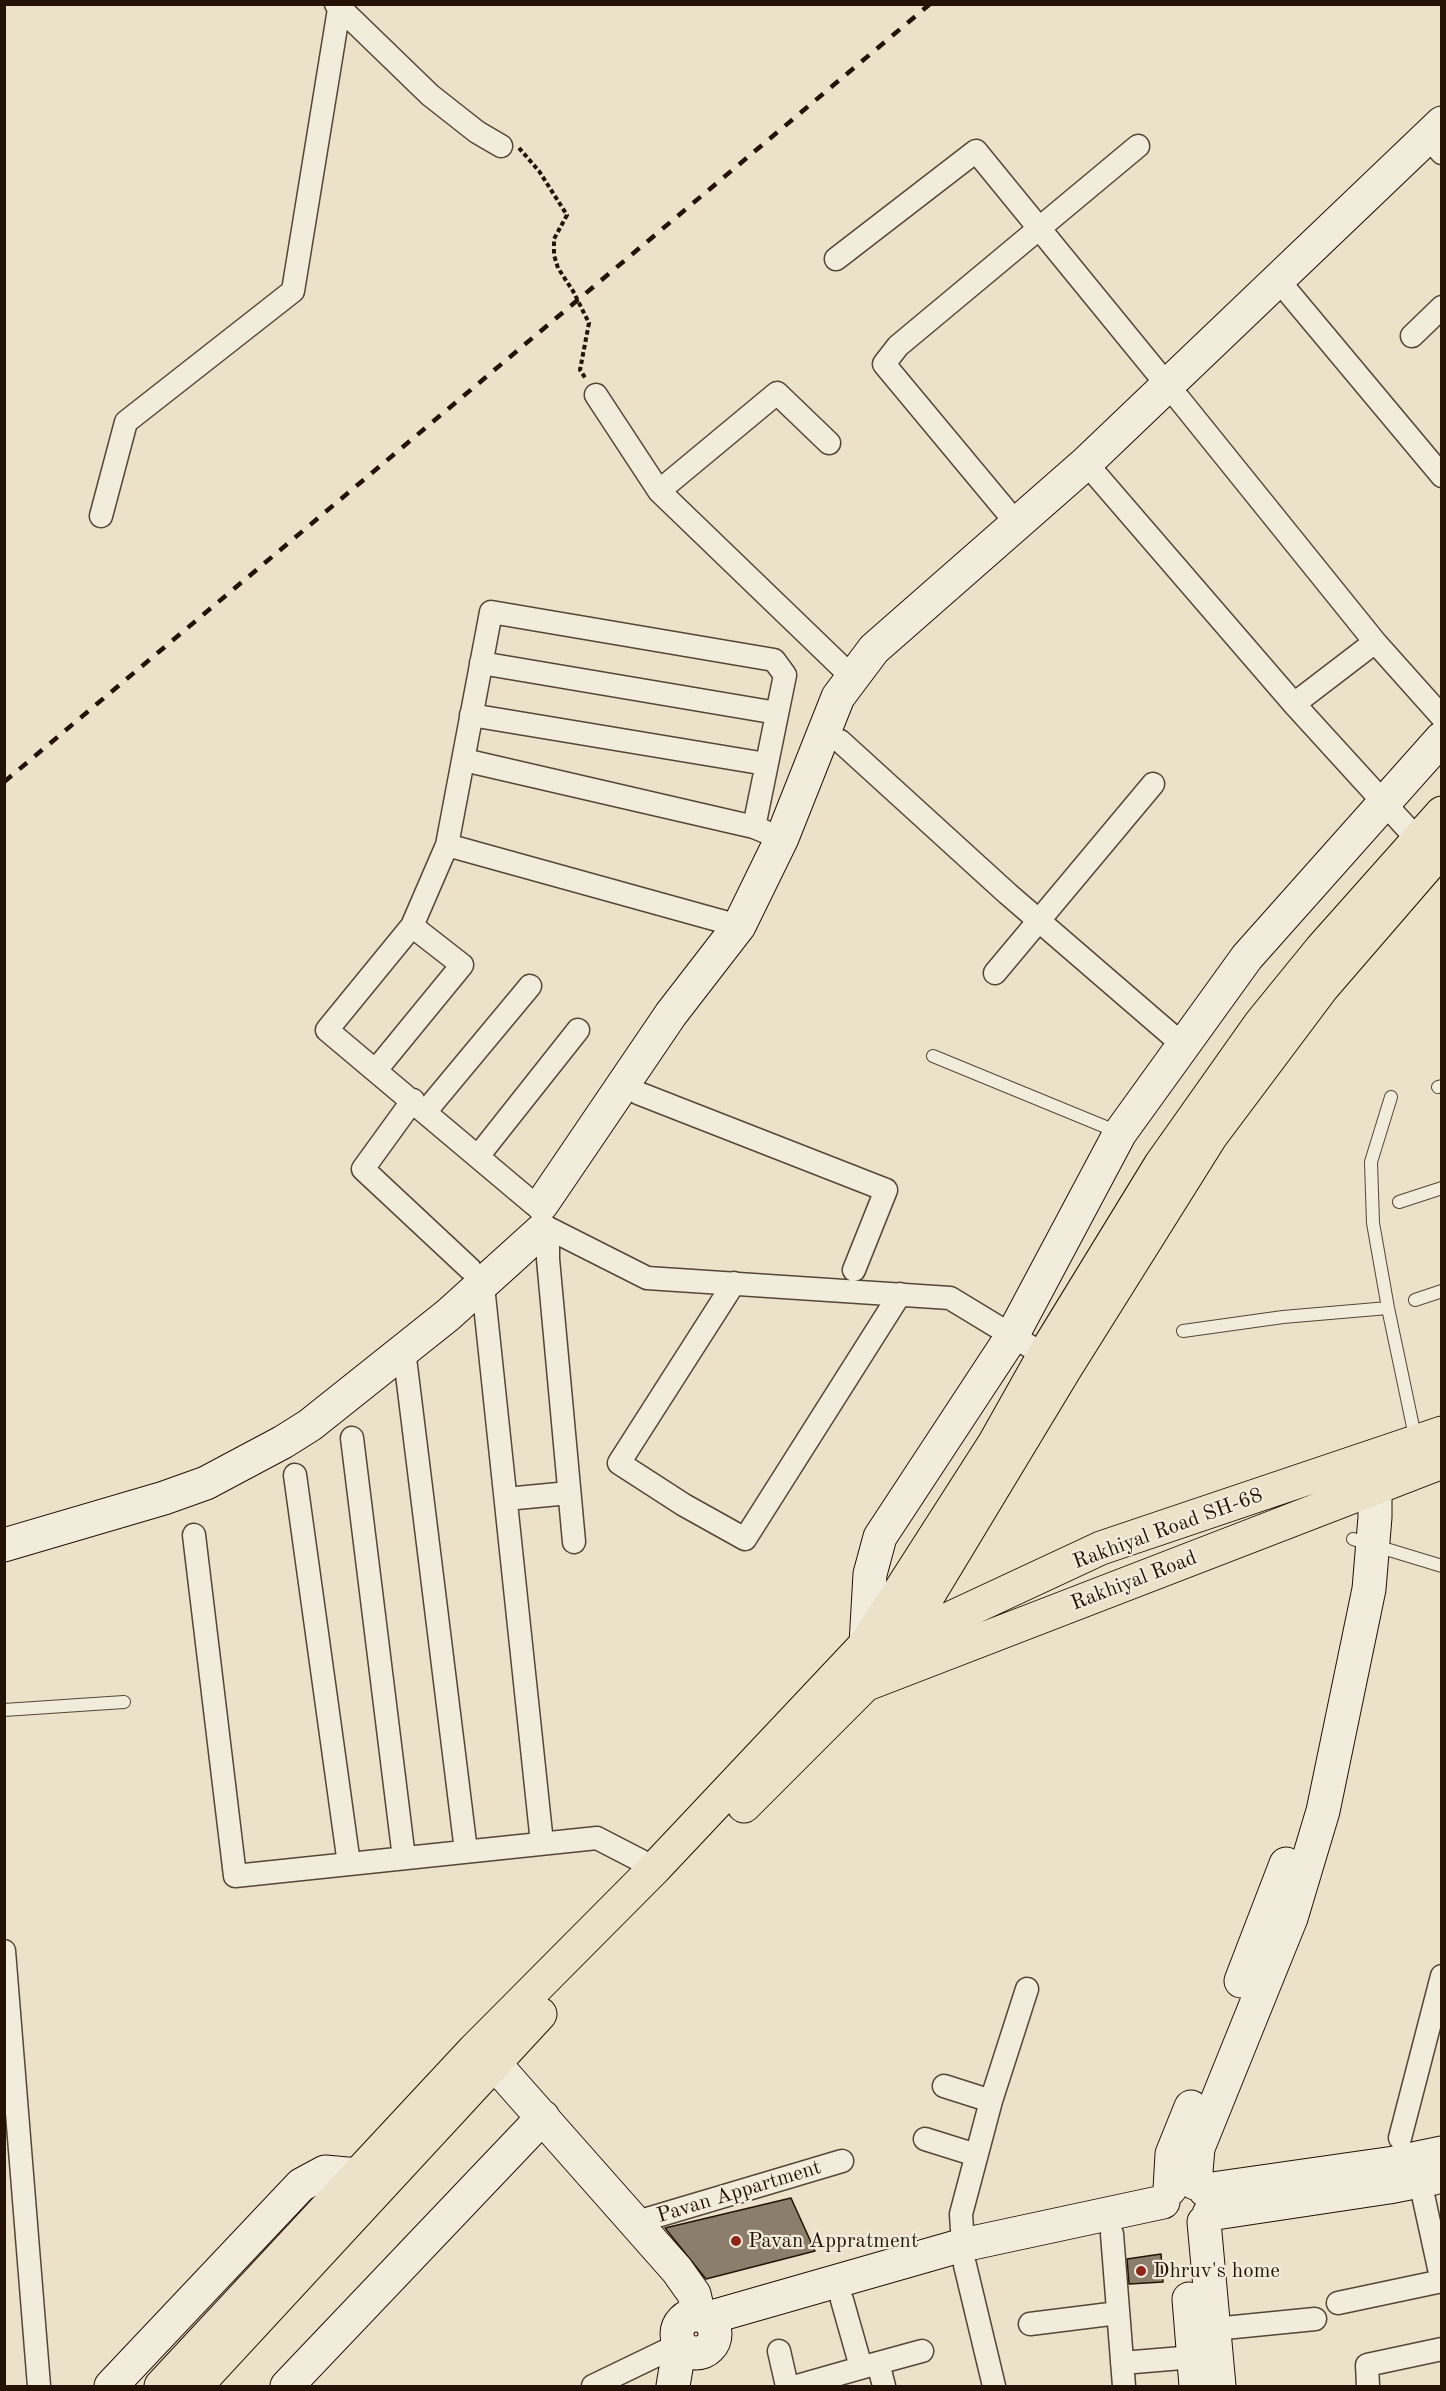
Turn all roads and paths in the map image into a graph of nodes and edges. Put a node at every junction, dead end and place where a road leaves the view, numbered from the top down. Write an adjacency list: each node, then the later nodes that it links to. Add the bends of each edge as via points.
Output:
1 (337, 7): 3 (street, via 429,95); 16 (street, via 293,291 126,422)
2 (1438, 142): 7 (street); 10 (street)
3 (501, 146): 11 (path, via 522,148 567,215 558,229 554,255 589,323 580,370)
4 (1138, 146): 5 (street)
5 (1039, 230): 6 (street, via 976,151); 10 (street); 17 (street, via 898,346 884,364)
6 (836, 259)
7 (1289, 293): 10 (street); 14 (street)
8 (1442, 307): 9 (street)
9 (1412, 336)
10 (1173, 392): 13 (street); 18 (street)
11 (596, 395): 15 (street)
12 (829, 443): 15 (street, via 777,393)
13 (1092, 470): 17 (street); 21 (street); 26 (street, via 881,673 858,703)
14 (1442, 476)
15 (659, 490): 20 (street)
16 (101, 516)
17 (1018, 525): 20 (street, via 908,616)
18 (1375, 642): 21 (street); 24 (street)
19 (481, 663): 22 (street); 22 (street, via 491,612 774,660 785,675); 23 (street)
20 (852, 677): 32 (street)
21 (1294, 704): 30 (street)
22 (777, 713): 28 (street)
23 (471, 715): 27 (street); 28 (street)
24 (1442, 717)
25 (1442, 738): 30 (street)
26 (840, 741): 35 (street); 44 (street, via 767,918)
27 (464, 760): 32 (street); 34 (street)
28 (766, 764): 32 (street)
29 (1153, 784): 35 (street)
30 (1384, 802): 33 (street); 41 (street, via 1247,957)
31 (1442, 813): 33 (main road)
32 (768, 832): 37 (street)
33 (1430, 844): 62 (main road, via 1260,1024 1161,1164); 78 (main road, via 1211,1136)
34 (447, 845): 36 (street); 37 (street)
35 (1039, 921): 38 (street); 41 (street)
36 (412, 926): 43 (street, via 327,1030); 43 (street, via 462,965)
37 (739, 926): 51 (street, via 671,1014)
38 (995, 973)
39 (530, 986): 46 (street)
40 (578, 1030): 48 (street)
41 (1183, 1045): 47 (street)
42 (933, 1056): 47 (lane)
43 (376, 1070): 46 (street)
44 (638, 1092): 51 (street); 52 (street, via 886,1190)
45 (1391, 1097): 58 (lane, via 1371,1162 1373,1223)
46 (420, 1106): 48 (street); 53 (street, via 363,1169)
47 (1120, 1133): 60 (street)
48 (479, 1155): 51 (street)
49 (1442, 1188): 50 (lane)
50 (1399, 1202)
51 (542, 1217): 53 (street); 54 (street, via 647,1278); 69 (street)
52 (854, 1270)
53 (477, 1277): 61 (street); 63 (street, via 352,1369); 70 (street)
54 (734, 1283): 56 (street); 56 (street, via 619,1463 745,1539)
55 (1442, 1291): 57 (lane)
56 (900, 1294): 60 (street, via 950,1298)
57 (1415, 1299)
58 (1388, 1308): 59 (lane, via 1283,1317); 64 (lane)
59 (1183, 1332)
60 (1012, 1336): 62 (street); 77 (street, via 880,1537 870,1574)
61 (404, 1350): 63 (street); 84 (street)
62 (1044, 1355): 77 (main road, via 994,1444)
63 (283, 1431): 71 (street, via 147,1485); 75 (street, via 206,1483)
64 (1429, 1437): 68 (main road, Rakhiyal Road SH-68)
65 (352, 1438): 85 (street)
66 (1442, 1462): 68 (main road, Rakhiyal Road)
67 (295, 1475): 86 (street)
68 (1361, 1478): 74 (street); 78 (main road, Rakhiyal Road SH-68, via 1101,1548); 79 (main road, Rakhiyal Road)
69 (569, 1493): 70 (street); 73 (street)
70 (506, 1499): 83 (street)
71 (4, 1525)
72 (194, 1535): 86 (street, via 235,1876)
73 (574, 1542)
74 (1363, 1542): 76 (lane); 102 (street, via 1348,1583 1326,1702 1283,1873 1172,2154)
75 (4, 1545)
76 (1442, 1566)
77 (866, 1644): 78 (main road, Rakhiyal Road SH-68); 80 (main road)
78 (899, 1644): 79 (main road)
79 (866, 1684): 80 (main road, Rakhiyal Road); 91 (main road, via 652,1896)
80 (824, 1689): 87 (main road)
81 (124, 1702): 82 (lane)
82 (4, 1710)
83 (542, 1844): 84 (street); 87 (street, via 597,1838)
84 (466, 1851): 85 (street)
85 (404, 1858): 86 (street)
86 (349, 1864)
87 (655, 1868): 100 (main road, via 474,2050)
88 (4, 1951): 121 (street)
89 (1442, 1976): 95 (street)
90 (1027, 1989): 93 (street)
91 (494, 2063): 94 (street); 124 (main road)
92 (944, 2086): 93 (street)
93 (992, 2101): 98 (street)
94 (543, 2117): 103 (street); 125 (street)
95 (1400, 2138)
96 (925, 2139): 98 (street)
97 (1442, 2153): 102 (street)
98 (976, 2155): 105 (street, via 961,2214)
99 (842, 2161): 103 (street, Pavan Appartment)
100 (358, 2175): 122 (street, via 329,2172 301,2185); 123 (main road)
101 (1431, 2179): 102 (street); 106 (street)
102 (1187, 2206): 104 (street); 105 (street); 113 (street); 120 (street)
103 (637, 2222): 111 (street, via 687,2282)
104 (1112, 2234): 105 (street); 109 (street)
105 (964, 2255): 107 (street); 111 (street); 131 (street)
106 (1441, 2281): 108 (street)
107 (842, 2300): 111 (street); 119 (street)
108 (1338, 2302)
109 (1118, 2313): 112 (street); 118 (street)
110 (1315, 2319): 113 (street)
111 (707, 2323): 114 (street, via 690,2315 680,2323 676,2335)
112 (1030, 2324)
113 (1214, 2329): 133 (street)
114 (680, 2344): 126 (street); 127 (street)
115 (1442, 2349): 134 (street, via 1367,2365)
116 (779, 2351): 128 (street)
117 (922, 2351): 119 (street)
118 (1122, 2363): 120 (street); 132 (street)
119 (869, 2365): 129 (street); 130 (street)
120 (1195, 2372)
121 (39, 2386)
122 (111, 2386)
123 (161, 2386)
124 (196, 2386)
125 (287, 2386)
126 (593, 2386)
127 (673, 2386)
128 (787, 2386)
129 (797, 2386)
130 (884, 2386)
131 (994, 2386)
132 (1124, 2386)
133 (1219, 2386)
134 (1368, 2386)

